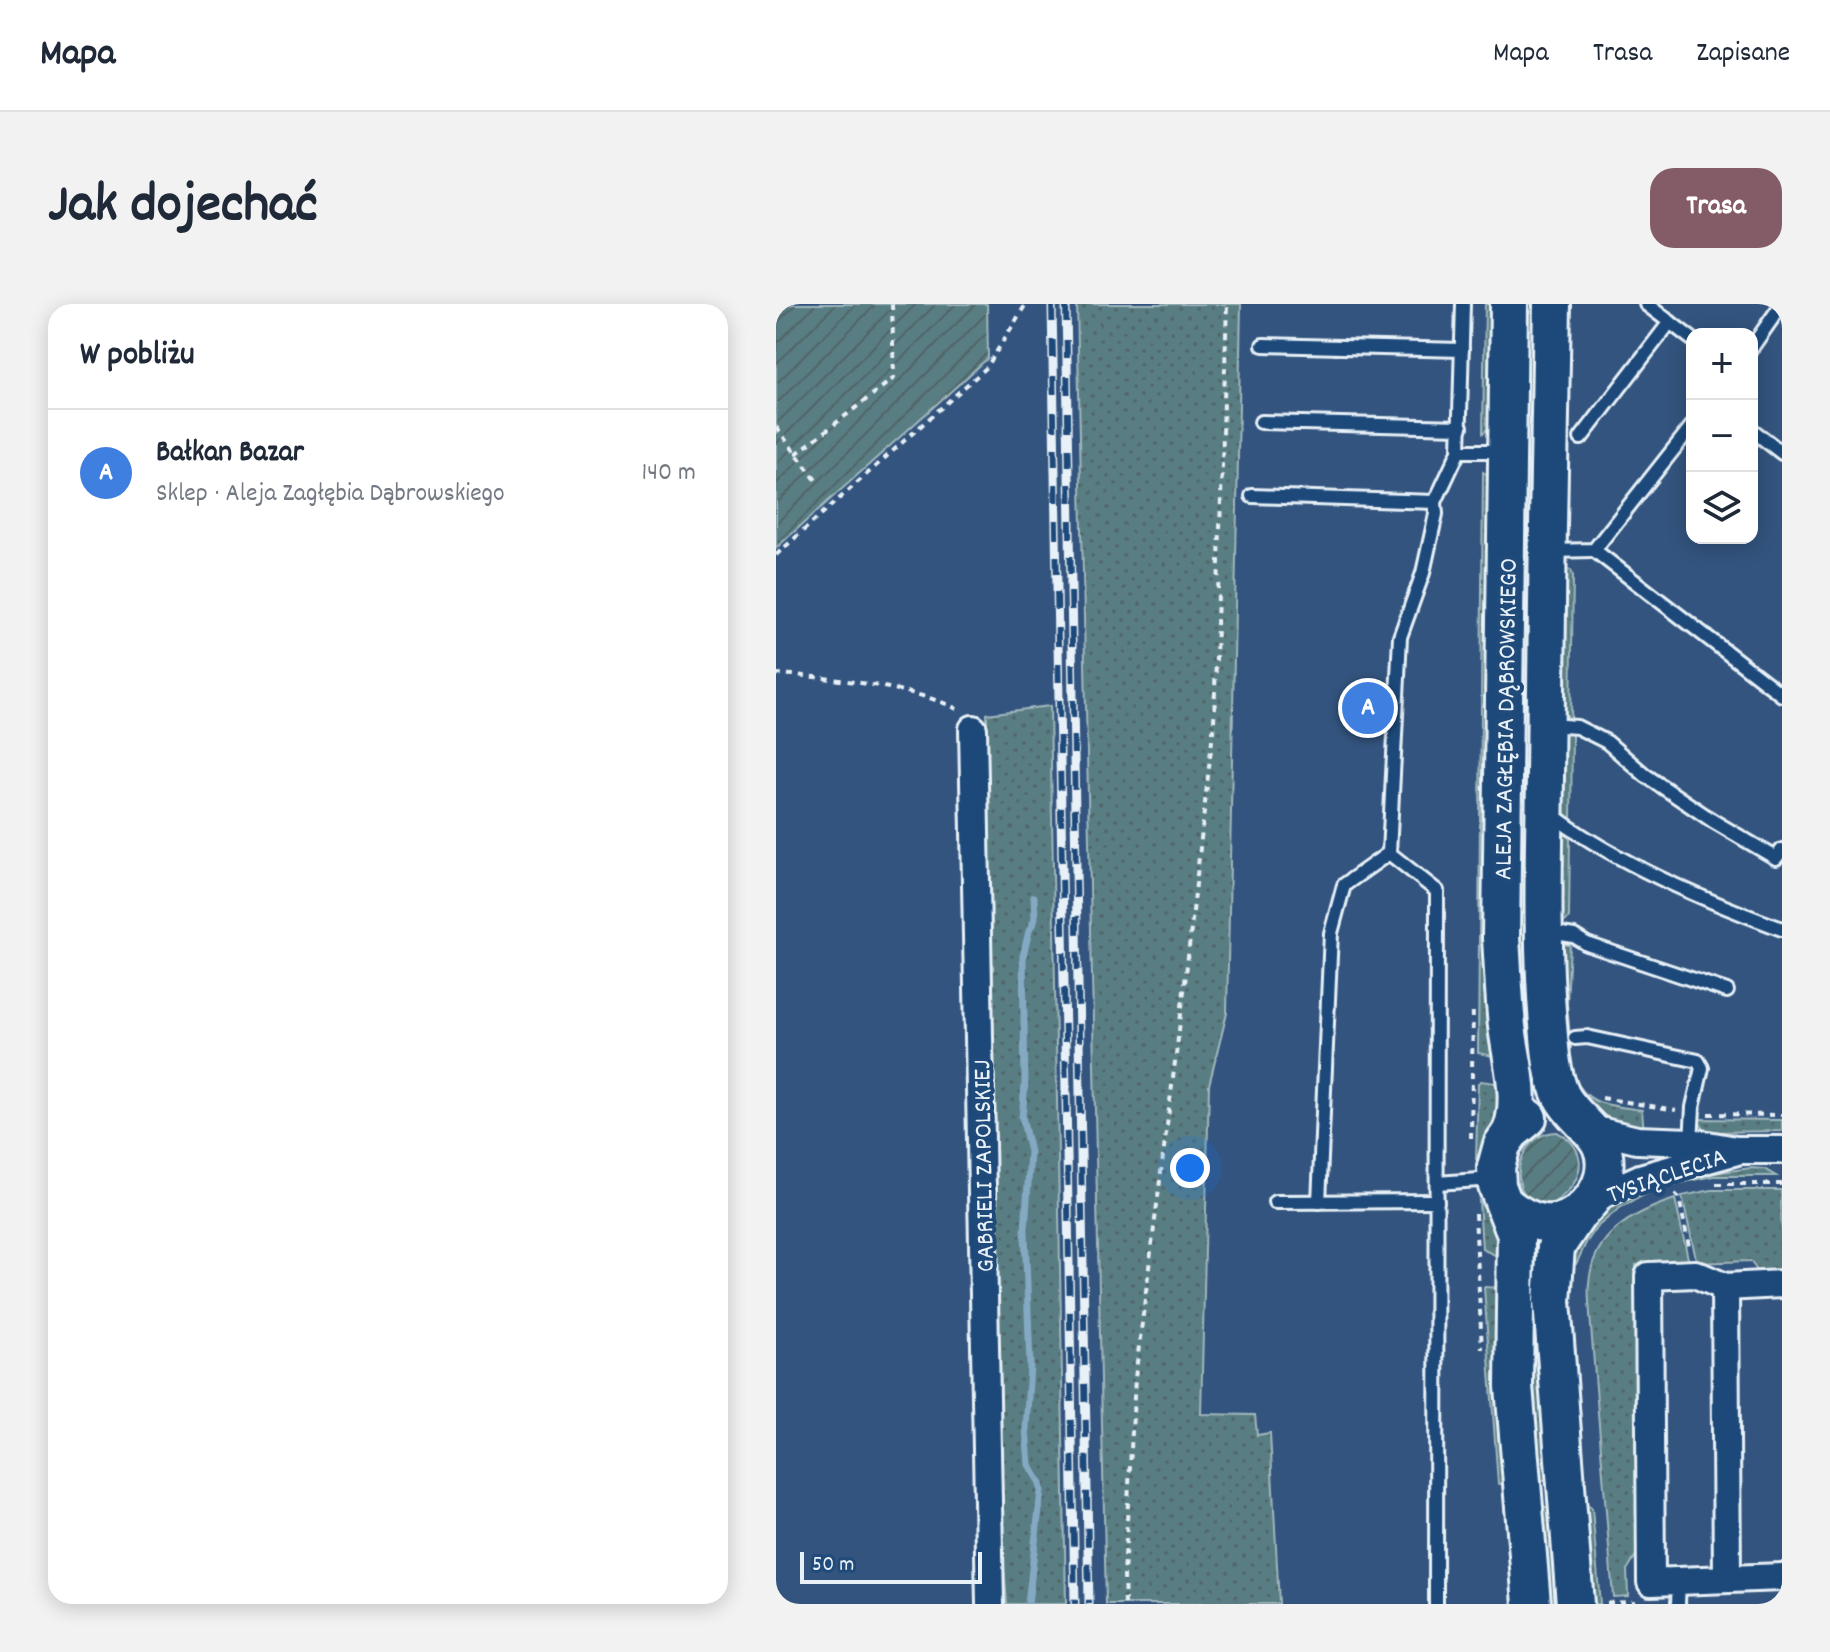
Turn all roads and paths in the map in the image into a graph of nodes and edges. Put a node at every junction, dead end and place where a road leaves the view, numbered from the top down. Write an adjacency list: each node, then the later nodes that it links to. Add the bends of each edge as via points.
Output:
1 (892, 304): 23 (path, via 894,378)
2 (1025, 304): 29 (path, via 987,367)
3 (1227, 304): 60 (path, via 1214,722 1135,1378)
4 (1463, 304): 13 (lane)
5 (1509, 304): 21 (street, ALEJA ZAGŁĘBIA DĄBROWSKIEGO)
6 (1552, 304): 28 (street, ALEJA ZAGŁĘBIA DĄBROWSKIEGO)
7 (1646, 304): 9 (lane)
8 (1782, 304): 11 (lane)
9 (1670, 322): 10 (lane); 19 (lane)
10 (1686, 334)
11 (1758, 338)
12 (1263, 345): 13 (lane)
13 (1462, 350): 16 (lane)
14 (1261, 422): 16 (lane)
15 (776, 427): 23 (path)
16 (1461, 427): 20 (lane)
17 (1686, 434): 27 (lane)
18 (1758, 435): 22 (lane)
19 (1581, 438)
20 (1459, 451): 21 (lane); 26 (lane)
21 (1507, 451): 42 (street, ALEJA ZAGŁĘBIA DĄBROWSKIEGO, via 1501,938 1516,1092)
22 (1782, 453)
23 (796, 454): 24 (path)
24 (819, 484)
25 (1252, 496): 26 (lane)
26 (1435, 502): 36 (lane, via 1423,573 1400,637)
27 (1594, 550): 28 (lane); 31 (lane)
28 (1548, 552): 32 (street, ALEJA ZAGŁĘBIA DĄBROWSKIEGO)
29 (776, 555)
30 (776, 674): 33 (path, via 914,695 956,708)
31 (1782, 695)
32 (1545, 725): 34 (street, ALEJA ZAGŁĘBIA DĄBROWSKIEGO); 35 (lane, via 1577,727 1607,742 1713,821 1776,858)
33 (973, 729): 59 (street, GABRIELI ZAPOLSKIEJ)
34 (1544, 809): 37 (lane, via 1602,849); 38 (street, ALEJA ZAGŁĘBIA DĄBROWSKIEGO)
35 (1782, 850)
36 (1389, 853): 46 (lane, via 1437,891); 51 (lane, via 1344,885 1331,933)
37 (1782, 929)
38 (1544, 932): 39 (lane, via 1574,936); 41 (street, ALEJA ZAGŁĘBIA DĄBROWSKIEGO, via 1551,1062 1563,1099)
39 (1727, 991)
40 (1575, 1038): 43 (lane, via 1698,1061 1702,1068)
41 (1588, 1126): 42 (street, via 1560,1114 1542,1114); 43 (street, TYSIĄCLECIA, via 1637,1140); 52 (street, via 1605,1164 1600,1187)
42 (1511, 1132): 47 (street, via 1498,1158)
43 (1691, 1142): 44 (street, TYSIĄCLECIA)
44 (1739, 1150): 45 (street, TYSIĄCLECIA); 52 (street, TYSIĄCLECIA, via 1640,1178)
45 (1782, 1150)
46 (1437, 1183): 47 (lane); 49 (lane)
47 (1500, 1191): 52 (street, via 1521,1217 1539,1223 1558,1223); 62 (street, via 1516,1235 1514,1386)
48 (1674, 1192): 53 (path)
49 (1437, 1201): 51 (lane); 61 (lane)
50 (1275, 1202): 51 (lane)
51 (1319, 1202)
52 (1585, 1206): 63 (street, via 1556,1247 1552,1292)
53 (1695, 1274): 55 (street); 58 (street, via 1649,1276 1651,1582)
54 (1782, 1284): 55 (street)
55 (1725, 1287): 57 (street)
56 (1782, 1577): 57 (street)
57 (1727, 1579): 58 (street)
58 (1678, 1592)
59 (990, 1604)
60 (1125, 1604)
61 (1436, 1604)
62 (1532, 1604)
63 (1575, 1604)

